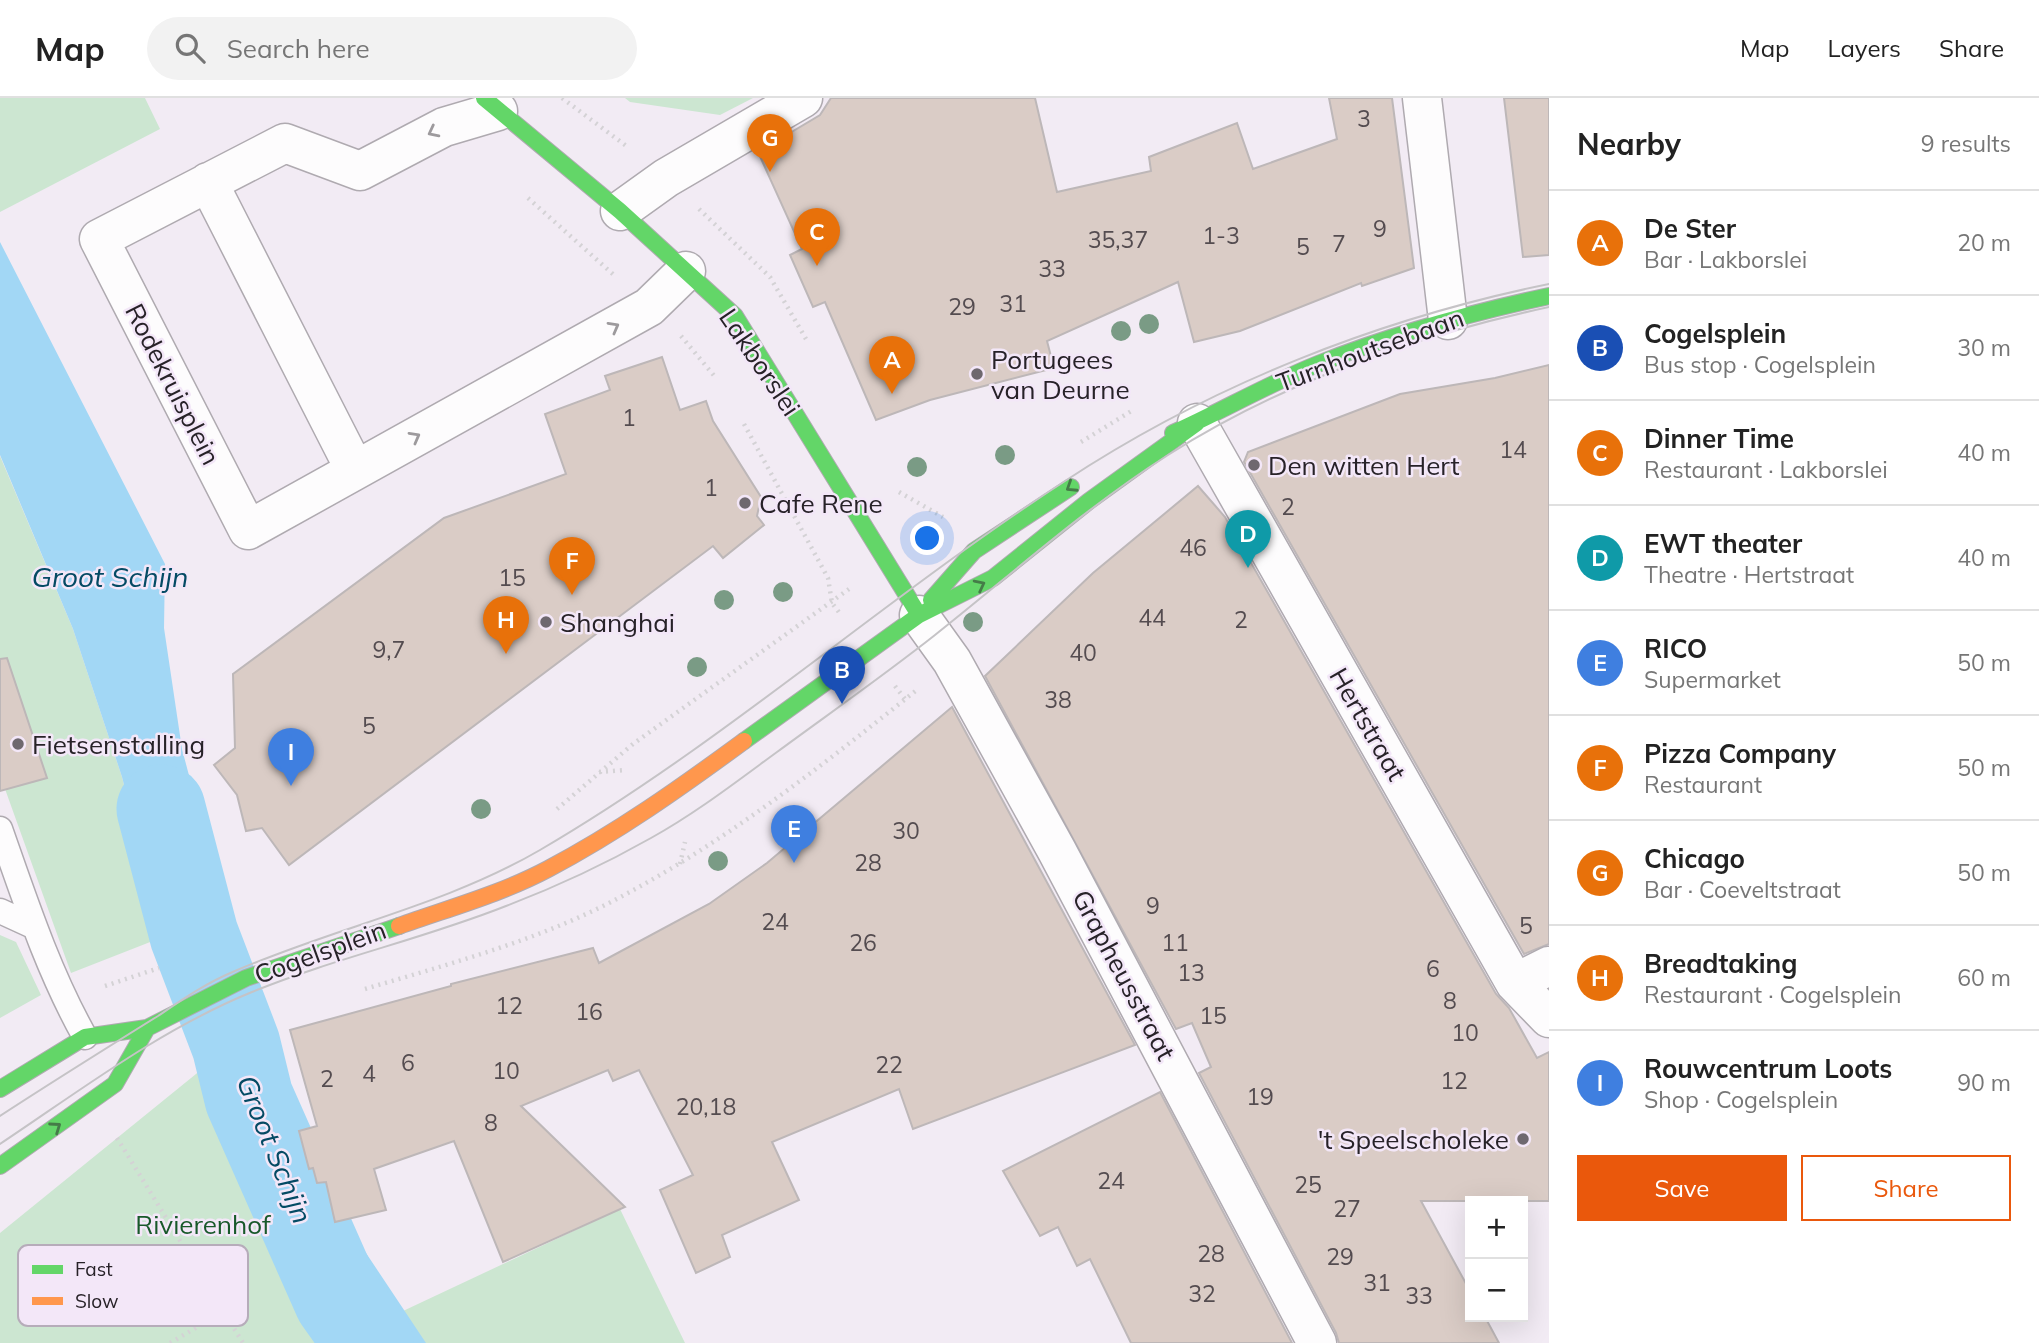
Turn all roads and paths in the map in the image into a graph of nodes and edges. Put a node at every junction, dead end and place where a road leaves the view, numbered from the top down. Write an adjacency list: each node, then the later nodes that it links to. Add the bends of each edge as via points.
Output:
1 (803, 98): 5 (street, via 666,178)
2 (1422, 98): 8 (street)
3 (491, 104): 4 (street, Rodekruisplein, one-way to 4, via 360,171 285,144); 5 (main road, Lakborslei)
4 (208, 182): 11 (street); 11 (street, Rodekruisplein, via 99,239 105,251 248,530)
5 (620, 211): 6 (main road, Lakborslei)
6 (686, 271): 11 (street, Rodekruisplein, one-way to 6, via 649,307); 14 (main road, Lakborslei, via 735,316)
7 (1549, 296): 8 (main road, Turnhoutsebaan)
8 (1448, 320): 9 (main road, Turnhoutsebaan, via 1317,365)
9 (1197, 423): 10 (main road); 14 (main road, Cogelsplein, one-way to 9, via 993,578); 27 (street, Hertstraat)
10 (1126, 453)
11 (355, 470)
12 (1080, 480): 14 (main road, Cogelsplein, one-way to 14, via 974,551)
13 (832, 603): 18 (path)
14 (919, 615): 30 (main road, Cogelsplein, via 634,821 546,870 494,893 246,978); 40 (street, Grapheusstraat, via 952,661 1051,838)
15 (884, 705): 16 (path)
16 (888, 712)
17 (633, 769): 18 (path)
18 (599, 772): 19 (path)
19 (548, 818)
20 (0, 829): 24 (lane)
21 (685, 838): 22 (path)
22 (680, 865)
23 (0, 911): 24 (lane)
24 (35, 927): 31 (lane)
25 (169, 964): 28 (path)
26 (1549, 966): 27 (street)
27 (1515, 983): 29 (street, Hertstraat)
28 (96, 991)
29 (1549, 1018)
30 (147, 1028): 31 (main road); 34 (main road, one-way to 30, via 115,1084)
31 (85, 1037): 32 (main road)
32 (0, 1089)
33 (116, 1136): 35 (path)
34 (0, 1166)
35 (182, 1245)
36 (199, 1326): 38 (path)
37 (232, 1326): 39 (path)
38 (170, 1343)
39 (243, 1343)
40 (1317, 1343)

